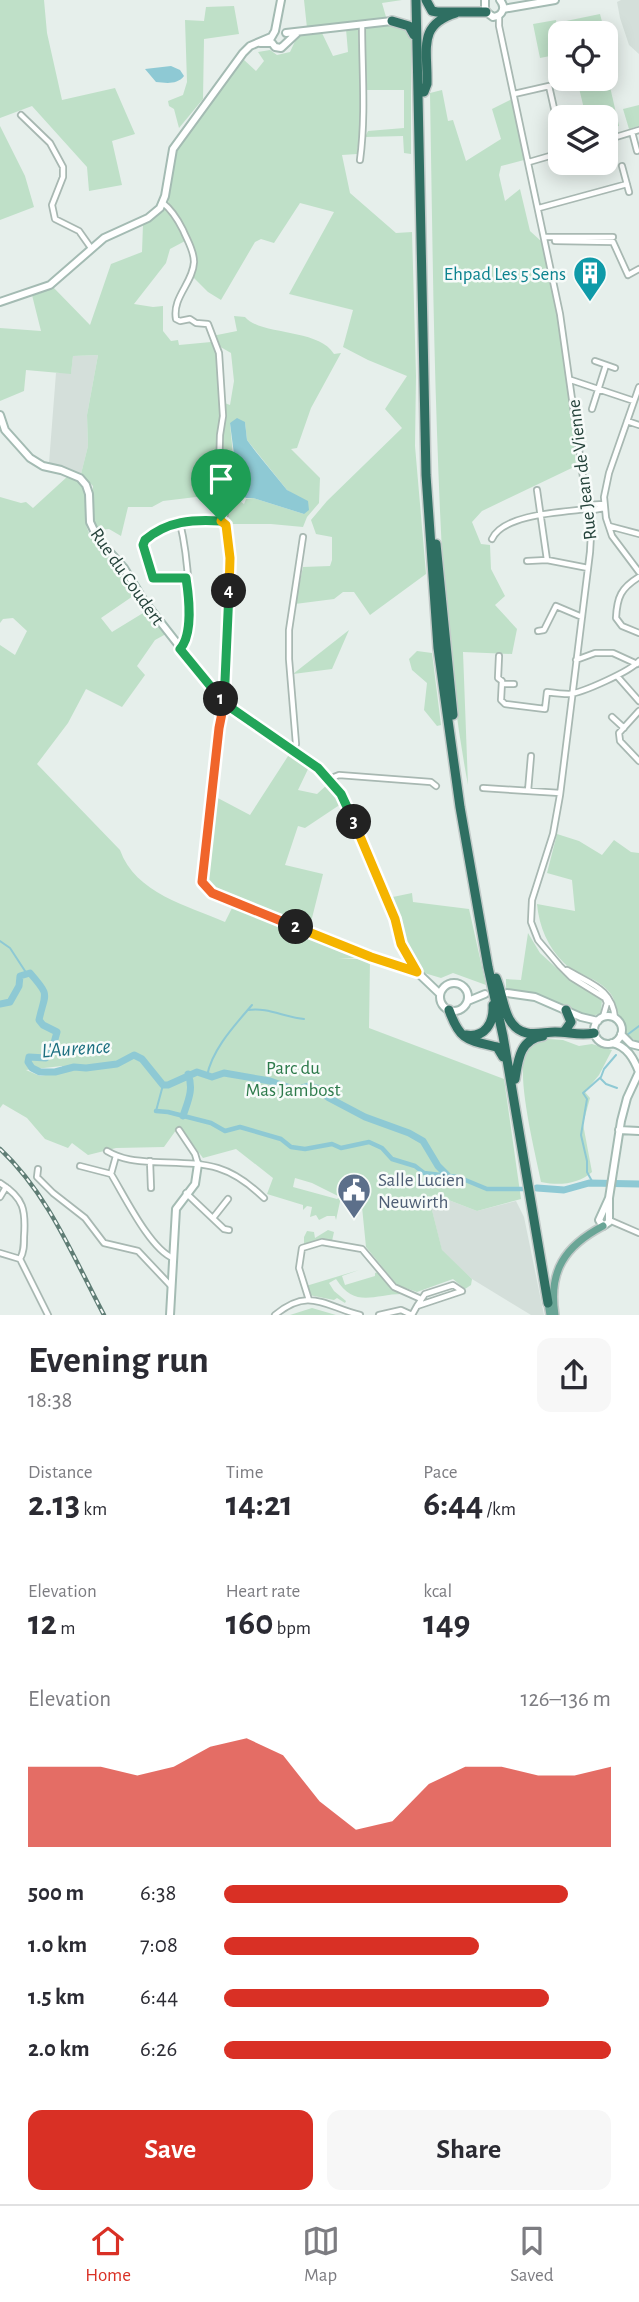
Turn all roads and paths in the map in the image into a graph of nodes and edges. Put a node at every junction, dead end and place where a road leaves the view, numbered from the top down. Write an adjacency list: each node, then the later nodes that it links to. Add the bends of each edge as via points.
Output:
1 (281, 0): 9 (street, via 275,23)
2 (414, 0): 7 (highway, via 410,15); 10 (highway)
3 (424, 0): 6 (highway, via 432,10); 11 (highway)
4 (555, 0): 5 (street)
5 (493, 6): 6 (highway); 12 (street, Rue Jean de Vienne)
6 (456, 13): 11 (highway, via 437,20 429,30)
7 (391, 21): 8 (street); 10 (highway, via 405,23 412,30)
8 (362, 24): 9 (street); 20 (street, via 365,107)
9 (279, 36): 25 (street, via 256,43 236,61 180,138 170,160)
10 (417, 66): 92 (highway, via 424,411 434,596 454,767)
11 (424, 92): 86 (highway, via 437,560 460,766)
12 (514, 94): 13 (street, via 549,86); 21 (street, Rue Jean de Vienne)
13 (553, 105)
14 (21, 115): 30 (street, via 50,143 63,167 52,205 55,219 79,231)
15 (639, 130): 16 (street)
16 (632, 132): 17 (street); 18 (street)
17 (618, 136)
18 (637, 151)
19 (548, 156): 21 (street)
20 (360, 160)
21 (529, 162): 26 (street, Rue Jean de Vienne)
22 (622, 166): 23 (street)
23 (627, 184): 24 (street); 26 (street)
24 (629, 192)
25 (163, 203): 30 (street, via 155,213); 48 (street, via 179,222 193,252 191,274 175,304 176,319 208,324 219,353 223,416 219,472 225,515)
26 (539, 208): 27 (street, Rue Jean de Vienne)
27 (545, 237): 28 (street); 36 (street, Rue Jean de Vienne)
28 (555, 237): 29 (street); 31 (street, via 555,241 614,242 628,275)
29 (613, 237)
30 (91, 248): 32 (street, via 52,284)
31 (639, 269)
32 (0, 302)
33 (595, 361): 34 (street)
34 (606, 365): 35 (street); 38 (street)
35 (615, 368)
36 (571, 380): 38 (street); 46 (street, Rue Jean de Vienne)
37 (639, 387): 39 (street)
38 (598, 390): 39 (street); 40 (street)
39 (634, 401): 42 (street)
40 (592, 409)
41 (0, 415): 63 (street, Rue du Coudert, via 5,430 24,452 86,485 90,522 98,539 124,568)
42 (627, 421): 43 (street); 45 (street, via 606,483)
43 (639, 425)
44 (537, 490): 47 (street)
45 (604, 506): 46 (street); 50 (street)
46 (588, 508): 47 (street); 56 (street, Rue Jean de Vienne)
47 (541, 515): 53 (street, via 523,518); 54 (street)
48 (221, 521): 49 (street); 72 (street, via 226,525 230,558)
49 (180, 523): 59 (street, via 187,552); 59 (street, via 153,533 143,545 153,578)
50 (608, 526): 51 (street); 57 (street)
51 (639, 534)
52 (303, 537): 76 (street, via 289,629)
53 (492, 539)
54 (547, 560): 55 (street); 56 (street)
55 (527, 561)
56 (588, 568): 60 (street, Rue Jean de Vienne)
57 (639, 572)
58 (639, 577): 62 (street, via 619,594 616,618)
59 (186, 578): 63 (street, via 189,611)
60 (582, 617): 61 (street, via 556,606 544,630); 65 (street, Rue Jean de Vienne)
61 (538, 631)
62 (639, 633)
63 (180, 649): 72 (street, Rue du Coudert)
64 (499, 656): 68 (street)
65 (576, 660): 66 (street, via 594,653 613,653); 70 (street, Rue Jean de Vienne)
66 (638, 663): 67 (street)
67 (617, 676): 70 (street); 71 (street)
68 (502, 684): 69 (street); 70 (street, via 505,704 545,709 547,692)
69 (514, 684)
70 (572, 694): 83 (street, Rue Jean de Vienne)
71 (639, 701)
72 (224, 703): 76 (street, Rue du Coudert); 85 (street, via 202,882 206,888)
73 (639, 710): 75 (street)
74 (612, 717): 75 (street)
75 (624, 728): 78 (street, via 620,741)
76 (293, 752): 79 (street, Rue du Coudert)
77 (531, 756): 82 (street)
78 (639, 761)
79 (329, 779): 80 (street, via 339,775); 85 (street, Rue du Coudert, via 352,816 401,944)
80 (436, 786)
81 (484, 788): 82 (street)
82 (528, 791): 83 (street)
83 (560, 793): 84 (street, Rue Jean de Vienne, via 530,917 538,940)
84 (560, 966): 97 (street, via 606,992); 98 (street, Rue Jean de Vienne, via 605,998)
85 (417, 972): 87 (street, Rue du Coudert)
86 (496, 978): 99 (highway, via 507,1014 517,1028 526,1033); 106 (highway)
87 (426, 980): 88 (street, Rue du Coudert); 91 (street, Rue du Coudert)
88 (446, 985): 89 (street, via 458,983); 91 (street)
89 (467, 991): 93 (street); 93 (street, via 485,995)
90 (507, 993): 95 (street, via 535,997)
91 (440, 994): 94 (street, via 440,1002)
92 (494, 995): 94 (highway, via 489,1027 475,1037 458,1029); 106 (highway)
93 (468, 1001): 94 (street)
94 (454, 1010): 106 (highway, via 457,1031 462,1037 499,1049)
95 (566, 1010): 96 (street); 99 (highway, via 570,1022)
96 (581, 1017): 98 (street); 100 (street)
97 (615, 1018): 98 (street); 101 (street)
98 (601, 1019): 100 (street)
99 (564, 1032): 100 (highway)
100 (595, 1033): 102 (street, via 604,1043); 106 (highway, via 579,1040 536,1037 521,1050)
101 (621, 1034): 102 (street); 103 (street)
102 (612, 1043): 104 (street)
103 (639, 1046)
104 (637, 1059): 105 (street)
105 (639, 1072): 108 (street)
106 (513, 1081): 133 (highway)
107 (179, 1130): 113 (street)
108 (620, 1130): 109 (street); 125 (street)
109 (639, 1131)
110 (107, 1151): 111 (street)
111 (116, 1156): 112 (street); 116 (street)
112 (150, 1161): 113 (street); 119 (street)
113 (198, 1164): 120 (street, via 195,1184); 122 (street, via 237,1175)
114 (80, 1166): 116 (street)
115 (38, 1169): 131 (street, via 37,1177 85,1218 104,1243 138,1251)
116 (111, 1174): 129 (street, via 141,1225)
117 (0, 1183): 118 (street)
118 (6, 1187): 121 (street); 130 (street, via 17,1196 25,1213)
119 (151, 1188)
120 (186, 1193): 124 (street); 129 (street, via 176,1209)
121 (0, 1197)
122 (264, 1198)
123 (229, 1199): 124 (street)
124 (212, 1218): 126 (street)
125 (608, 1221): 127 (street); 133 (main road, via 587,1234 561,1261)
126 (229, 1230)
127 (639, 1233)
128 (0, 1253): 130 (street)
129 (173, 1258): 131 (street)
130 (20, 1259): 136 (street)
131 (172, 1286): 137 (street)
132 (421, 1299): 134 (street, via 394,1286 362,1249 321,1242 302,1248 299,1268); 135 (street); 135 (street, via 453,1284 462,1291)
133 (550, 1299): 142 (main road)
134 (309, 1300): 138 (street); 139 (street)
135 (417, 1306): 141 (street)
136 (48, 1315)
137 (170, 1315)
138 (275, 1315)
139 (359, 1315)
140 (379, 1315): 141 (street, via 401,1310)
141 (412, 1315)
142 (553, 1315)

